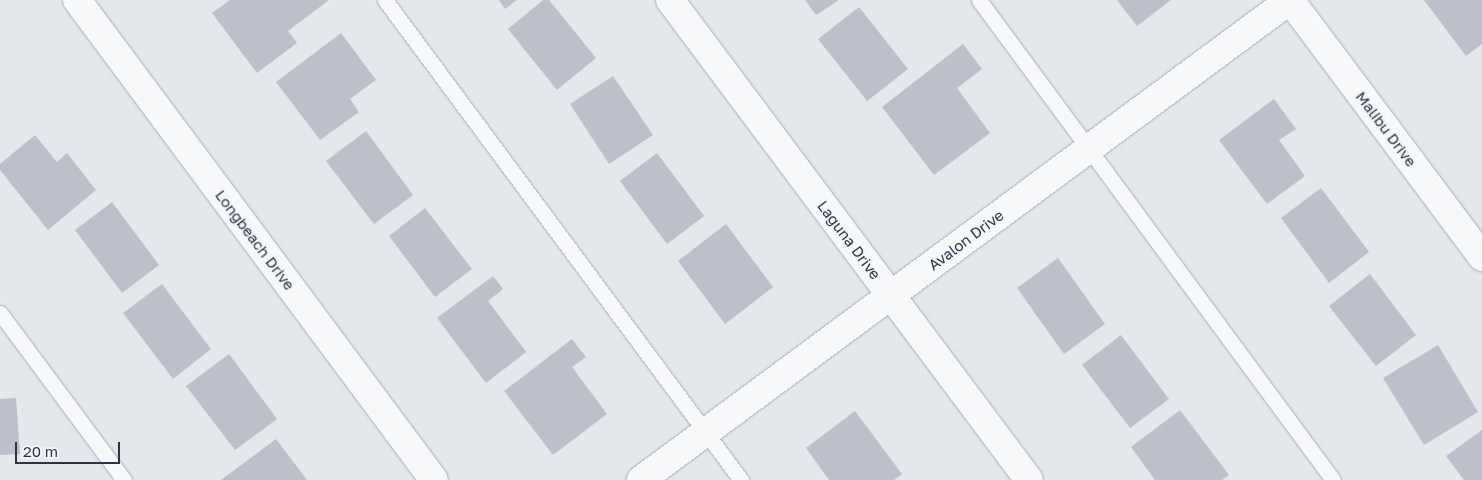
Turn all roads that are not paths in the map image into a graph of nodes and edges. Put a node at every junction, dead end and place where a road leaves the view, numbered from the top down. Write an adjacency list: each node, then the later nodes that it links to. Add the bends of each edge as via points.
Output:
1 (77, 0): 12 (street, Longbeach Drive)
2 (385, 0): 10 (lane)
3 (670, 0): 8 (street, Laguna Drive)
4 (979, 0): 6 (lane)
5 (1290, 0): 6 (street, Avalon Drive); 7 (street, Malibu Drive)
6 (1089, 149): 8 (street, Avalon Drive); 16 (lane)
7 (1482, 257)
8 (890, 296): 10 (street, Avalon Drive); 15 (street, Laguna Drive)
9 (0, 313): 11 (lane)
10 (705, 433): 13 (street, Avalon Drive); 14 (lane)
11 (124, 480)
12 (434, 480)
13 (641, 480)
14 (741, 480)
15 (1029, 480)
16 (1334, 480)

